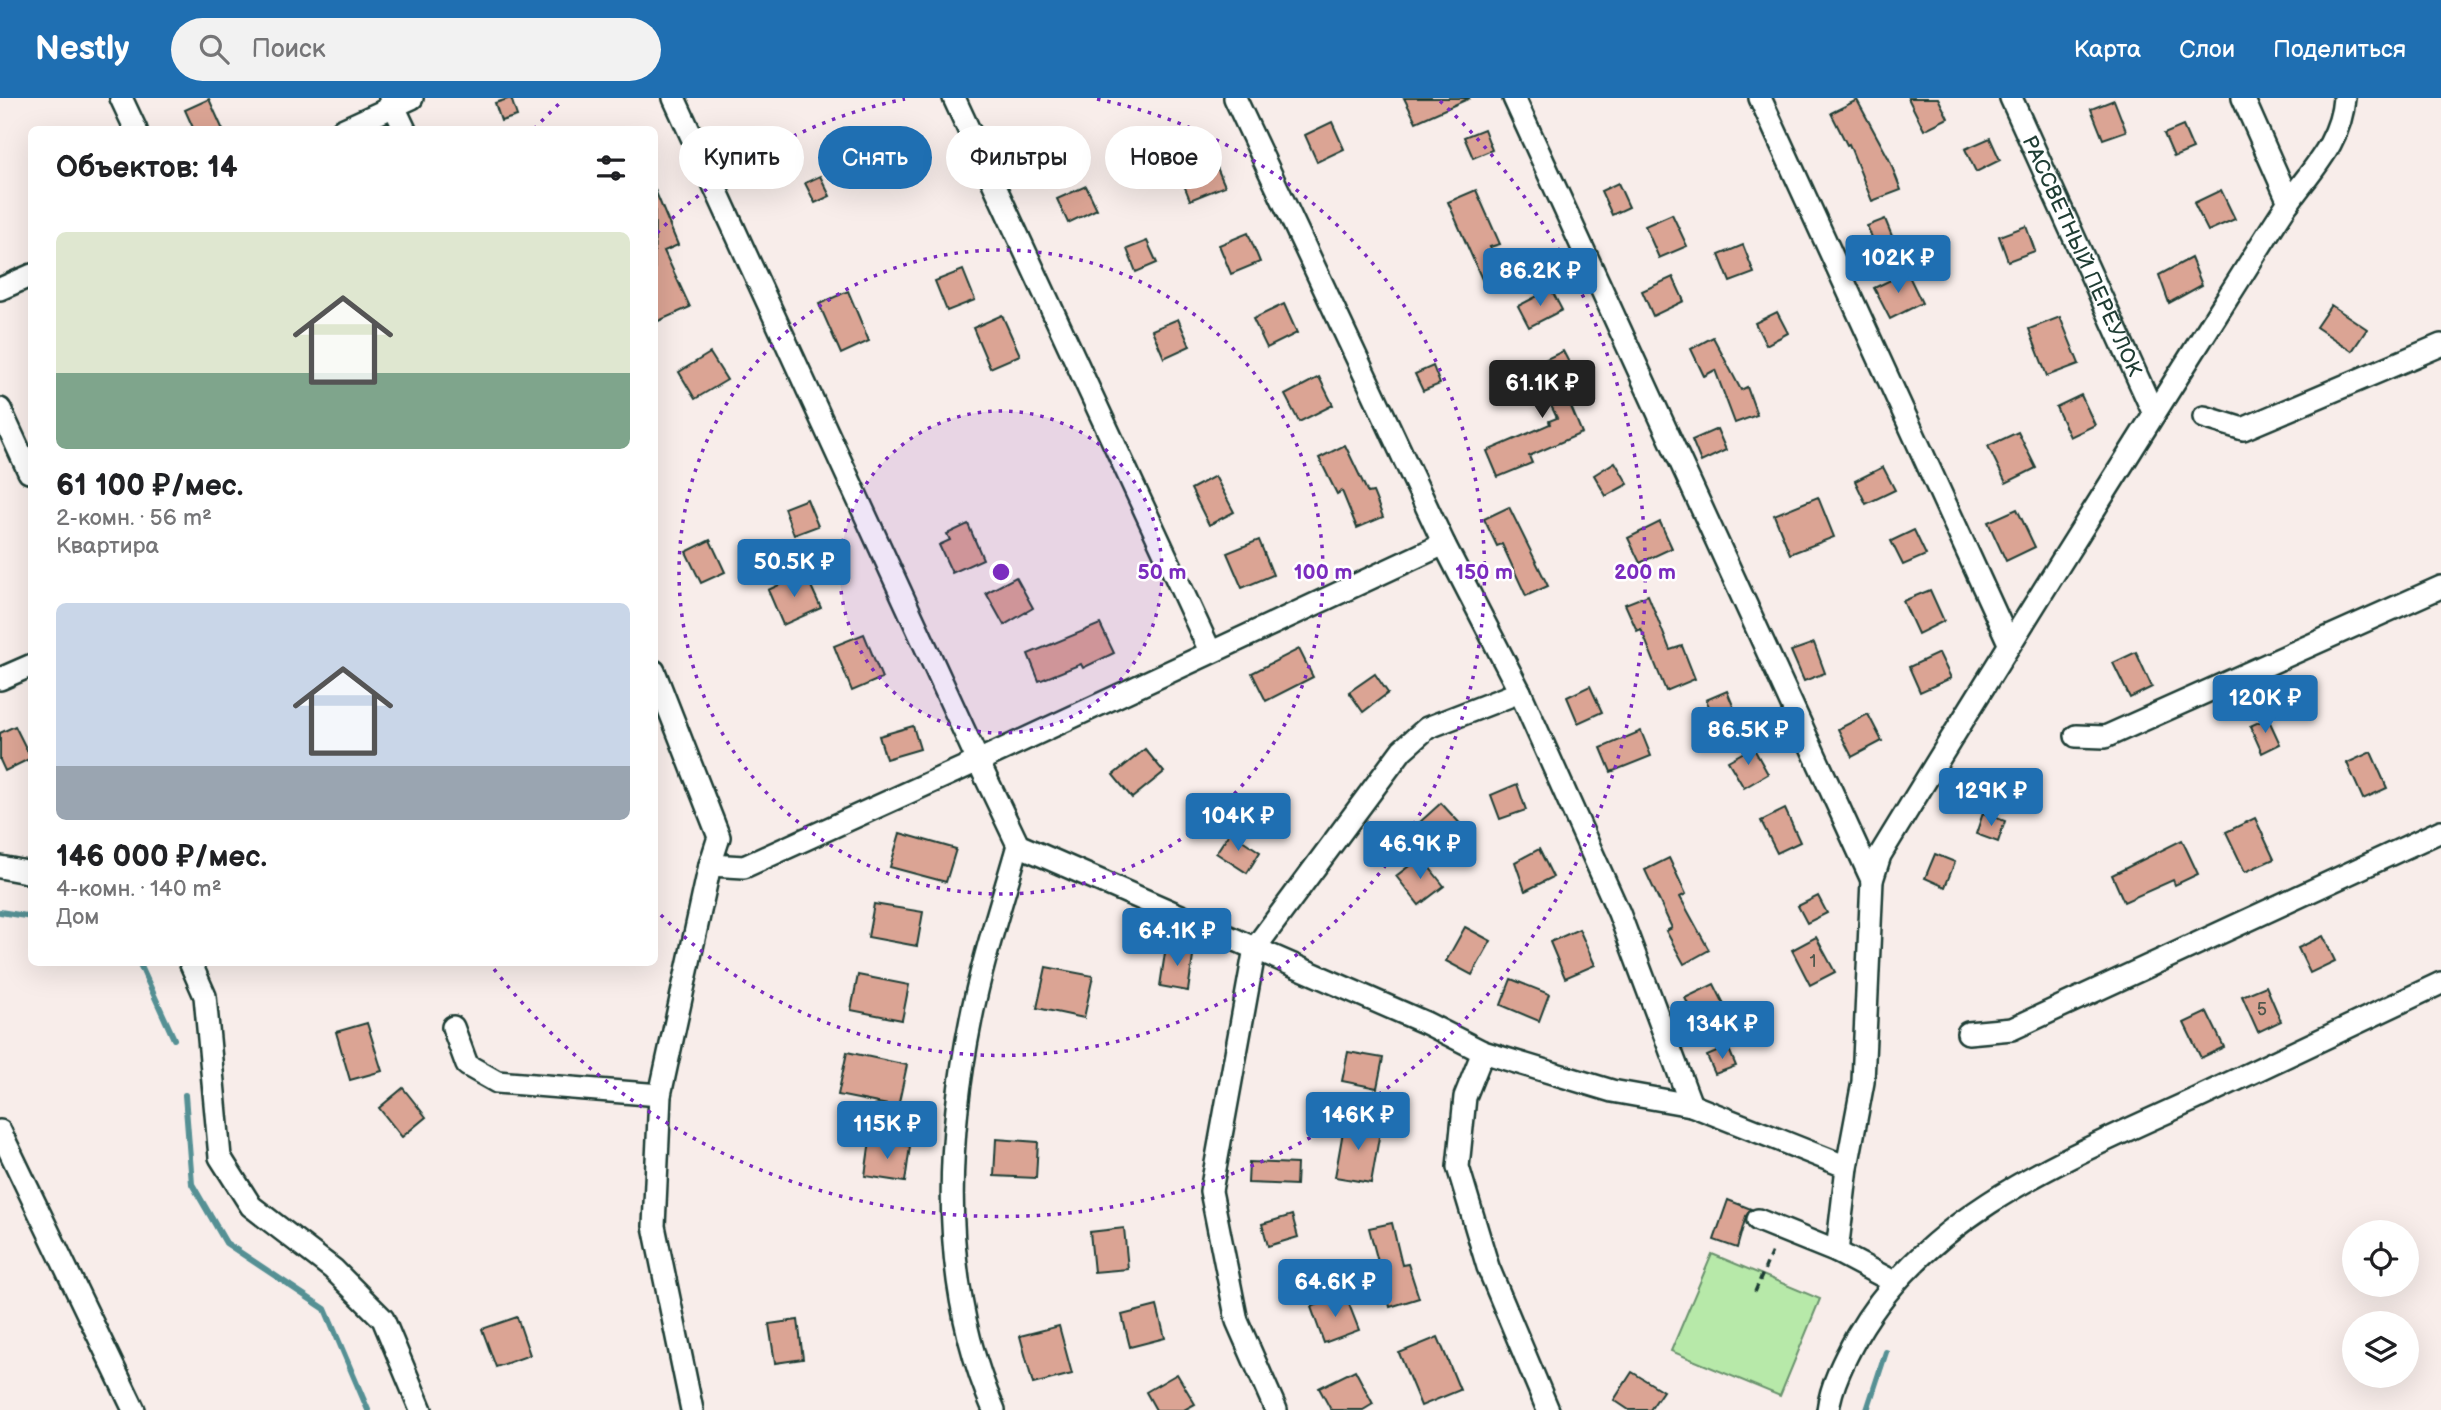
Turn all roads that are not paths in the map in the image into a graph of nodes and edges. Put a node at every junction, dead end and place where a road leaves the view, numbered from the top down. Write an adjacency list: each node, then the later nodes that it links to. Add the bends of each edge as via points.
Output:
1 (121, 98): 11 (street)
2 (674, 98): 31 (street)
3 (954, 98): 25 (street)
4 (1235, 98): 22 (street)
5 (1514, 98): 37 (street)
6 (1760, 98): 24 (street)
7 (2011, 98): 19 (street, РАССВЕТНЫЙ ПЕРЕУЛОК)
8 (2243, 98): 14 (street)
9 (2343, 98): 14 (street, via 2340,124 2327,152)
10 (399, 101): 12 (street); 13 (street)
11 (134, 126)
12 (350, 126)
13 (404, 126)
14 (2289, 202): 19 (street)
15 (28, 277): 16 (street)
16 (0, 289)
17 (2441, 345): 20 (street, via 2243,429)
18 (0, 409): 21 (street)
19 (2154, 414): 24 (street)
20 (2204, 417)
21 (28, 470)
22 (1444, 544): 25 (street); 29 (street)
23 (2441, 587): 30 (street, via 2105,737)
24 (2009, 643): 37 (street, via 1880,855)
25 (1210, 651): 31 (street)
26 (28, 666): 27 (street)
27 (0, 678)
28 (658, 684): 34 (street, via 719,837)
29 (1520, 692): 38 (street, via 1427,728 1402,750); 45 (street, via 1619,914)
30 (2076, 736)
31 (978, 761): 33 (street); 34 (street, via 744,867)
32 (2441, 831): 42 (street, via 2012,1029)
33 (1018, 845): 38 (street); 55 (street, via 971,1018 952,1150 953,1254 979,1376)
34 (710, 865): 44 (street)
35 (0, 867): 36 (street)
36 (28, 872)
37 (1872, 880): 47 (street, via 1863,1082)
38 (1255, 948): 43 (street); 56 (street, via 1211,1191 1237,1321)
39 (192, 966): 53 (street, via 205,996 220,1157 251,1206 333,1269 383,1319)
40 (2441, 983): 50 (street, via 2059,1163 1973,1212)
41 (453, 1027): 44 (street, via 467,1065 497,1082)
42 (1968, 1033)
43 (1483, 1052): 45 (street, via 1612,1091); 51 (street, via 1465,1097 1458,1167 1488,1267)
44 (660, 1095): 54 (street, via 654,1226)
45 (1691, 1105): 47 (street)
46 (0, 1131): 52 (street)
47 (1847, 1167): 49 (street)
48 (1758, 1220): 49 (street)
49 (1838, 1252): 50 (street)
50 (1894, 1282): 57 (street, via 1848,1352)
51 (1545, 1409)
52 (134, 1410)
53 (421, 1410)
54 (692, 1410)
55 (994, 1410)
56 (1276, 1410)
57 (1828, 1410)

